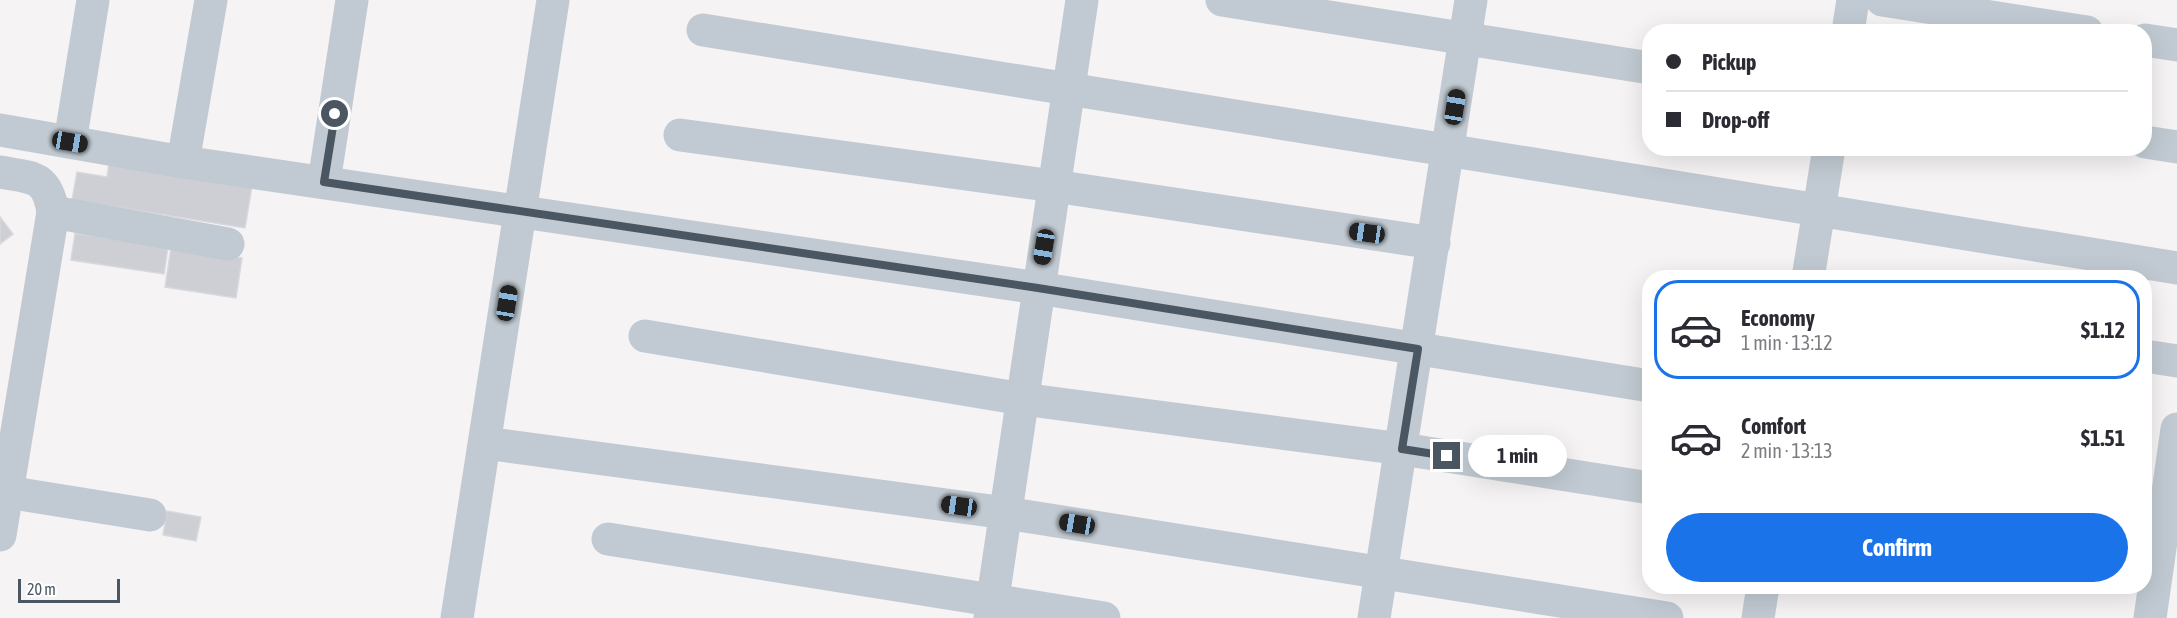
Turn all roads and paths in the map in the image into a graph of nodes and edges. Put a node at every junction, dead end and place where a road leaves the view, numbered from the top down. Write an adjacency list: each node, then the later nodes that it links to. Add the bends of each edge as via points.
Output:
1 (93, 0): 20 (street)
2 (211, 0): 25 (street)
3 (352, 0): 27 (street)
4 (553, 0): 29 (street)
5 (1082, 0): 17 (street)
6 (1222, 0): 13 (street)
7 (1471, 0): 13 (street)
8 (1853, 0): 10 (street)
9 (1882, 0): 11 (street)
10 (1849, 24)
11 (2036, 24)
12 (703, 30): 17 (street)
13 (1465, 41): 16 (street); 23 (street)
14 (2152, 41): 15 (street)
15 (2177, 45)
16 (1642, 67)
17 (1068, 89): 23 (street); 28 (street)
18 (0, 130): 20 (street)
19 (680, 135): 28 (street)
20 (70, 142): 25 (street)
21 (2152, 143): 22 (street)
22 (2177, 147)
23 (1449, 151): 30 (street); 32 (street)
24 (1828, 156): 30 (street)
25 (183, 162): 27 (street)
26 (0, 172): 31 (street, via 34,178 50,192)
27 (324, 182): 29 (street)
28 (1054, 186): 32 (street); 36 (street)
29 (522, 210): 36 (street); 44 (street)
30 (1819, 210): 34 (street); 35 (street)
31 (52, 212): 33 (street); 48 (street)
32 (1434, 243): 38 (street)
33 (228, 244)
34 (2177, 268)
35 (1809, 270)
36 (1038, 288): 38 (street); 42 (street)
37 (645, 336): 42 (street)
38 (1418, 349): 41 (street); 45 (street)
39 (2152, 357): 40 (street)
40 (2177, 361)
41 (1642, 385)
42 (1022, 399): 45 (street); 49 (street)
43 (2177, 429): 46 (street)
44 (485, 443): 49 (street); 56 (street)
45 (1402, 449): 47 (street); 53 (street)
46 (2165, 464): 52 (street)
47 (1642, 487)
48 (3, 513): 50 (street)
49 (1006, 513): 53 (street); 55 (street)
50 (150, 515)
51 (608, 539): 55 (street)
52 (2160, 573): 61 (street)
53 (1381, 574): 58 (street); 59 (street)
54 (1762, 594): 60 (street)
55 (991, 610): 57 (street)
56 (457, 618)
57 (1104, 618)
58 (1374, 618)
59 (1667, 618)
60 (1758, 618)
61 (2150, 618)

